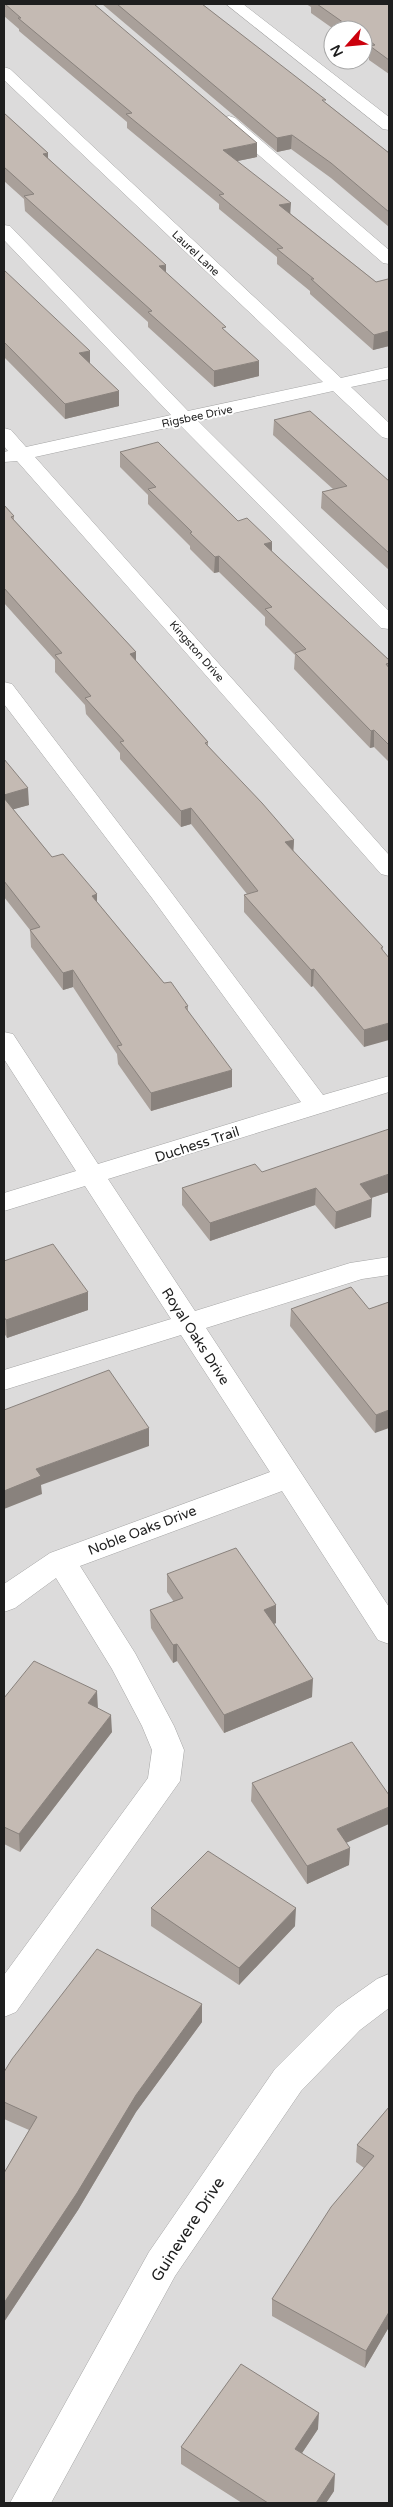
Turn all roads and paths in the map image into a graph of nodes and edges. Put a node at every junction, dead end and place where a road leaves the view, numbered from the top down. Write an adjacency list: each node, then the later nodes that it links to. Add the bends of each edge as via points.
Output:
1 (234, 4): 4 (street)
2 (4, 72): 8 (street, Laurel Lane)
3 (213, 108): 6 (street)
4 (389, 125)
5 (4, 230): 9 (street)
6 (389, 259)
7 (389, 373): 8 (street, Rigsbee Drive)
8 (337, 385): 9 (street, Rigsbee Drive); 10 (street, Laurel Lane)
9 (184, 418): 12 (street, Rigsbee Drive); 13 (street)
10 (389, 433)
11 (4, 434): 12 (street, Kingston Drive)
12 (13, 456): 15 (street, Kingston Drive)
13 (389, 623)
14 (4, 689): 18 (street)
15 (389, 869)
16 (4, 1040): 19 (street, Royal Oaks Drive)
17 (389, 1084): 18 (street, Duchess Trail)
18 (317, 1105): 19 (street, Duchess Trail)
19 (93, 1176): 20 (street, Duchess Trail); 22 (street, Royal Oaks Drive)
20 (4, 1202)
21 (389, 1266): 22 (street, via 360,1270)
22 (189, 1324): 23 (street); 24 (street, Royal Oaks Drive)
23 (4, 1380)
24 (288, 1477): 25 (street, Noble Oaks Drive); 27 (street, Royal Oaks Drive)
25 (61, 1561): 26 (street, Noble Oaks Drive); 29 (street, via 124,1662 158,1726 168,1750 164,1781)
26 (4, 1600)
27 (389, 1632)
28 (389, 1989): 30 (street, Guinevere Drive, via 348,2019 288,2080 162,2264)
29 (4, 2002)
30 (30, 2503)

